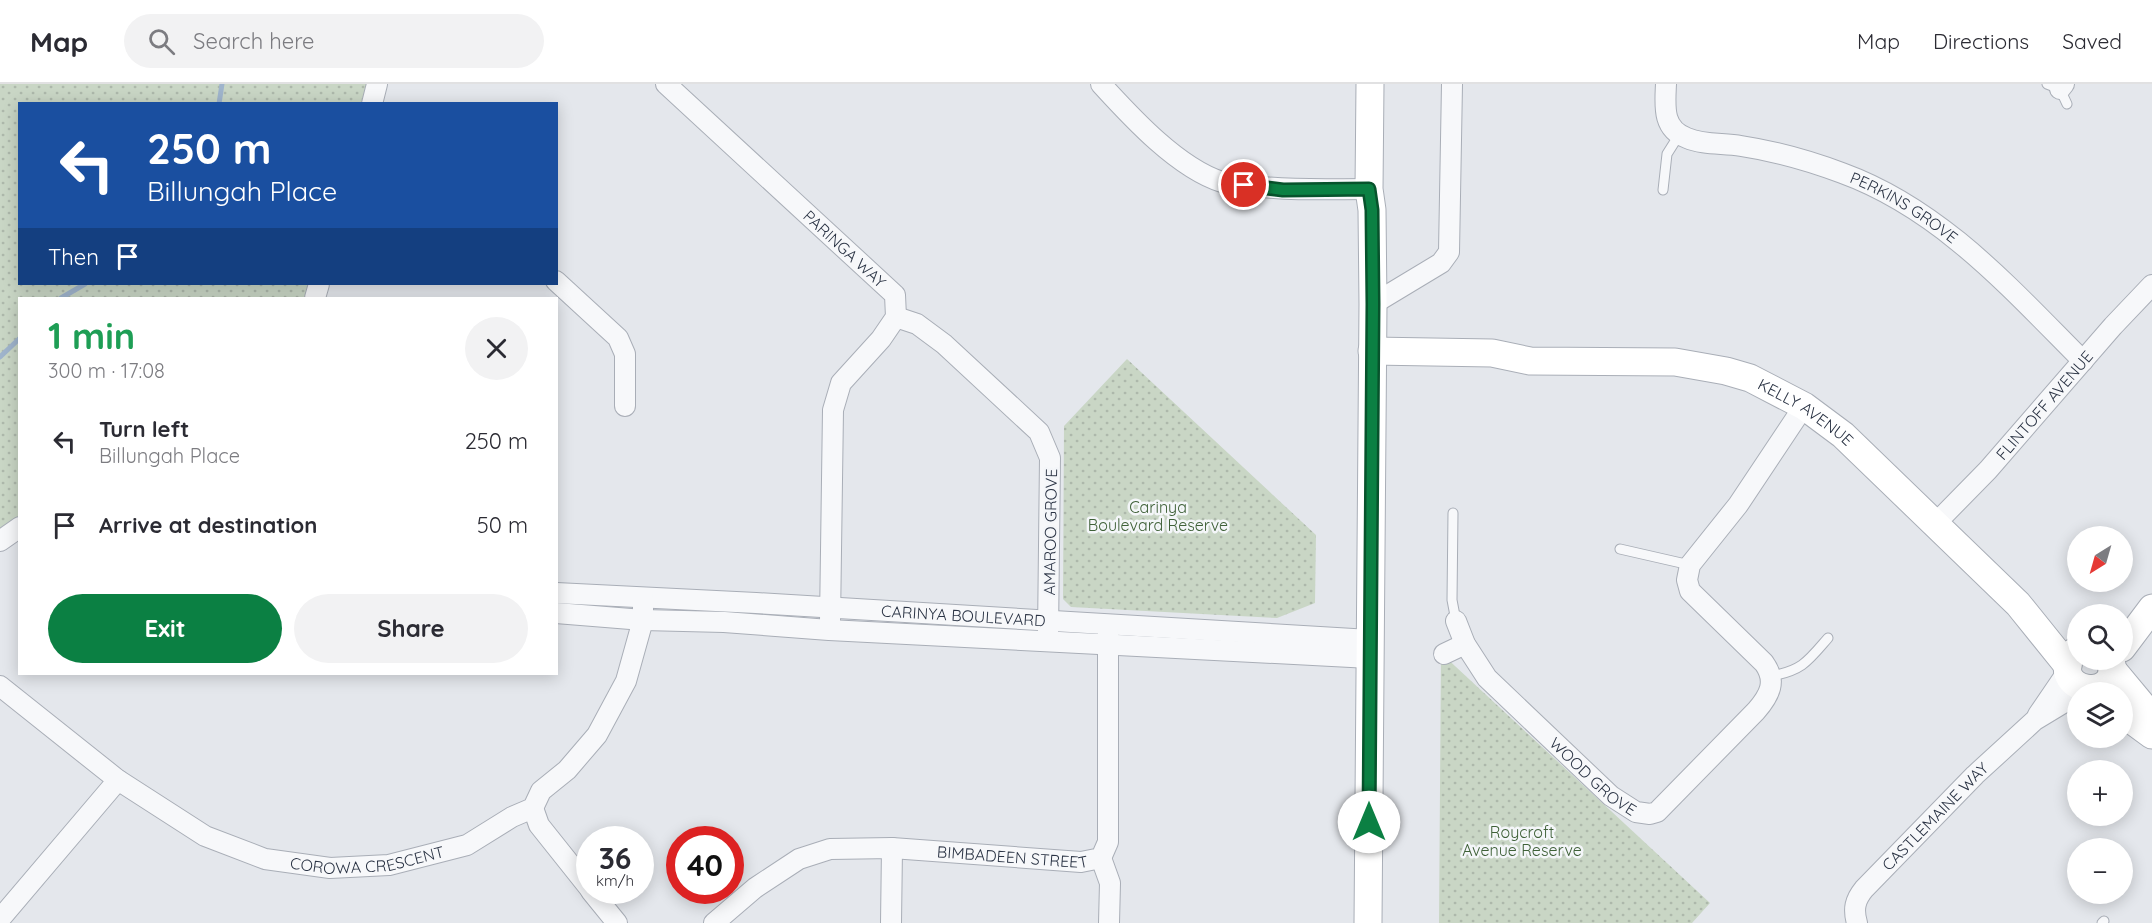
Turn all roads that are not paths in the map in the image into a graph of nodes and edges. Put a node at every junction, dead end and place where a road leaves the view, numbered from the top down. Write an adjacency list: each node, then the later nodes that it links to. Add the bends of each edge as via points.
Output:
1 (377, 84): 7 (street)
2 (666, 84): 14 (street, PARINGA WAY, via 895,295)
3 (1101, 84): 9 (street, via 1183,161 1224,183 1283,190)
4 (1370, 84): 9 (street)
5 (1452, 84): 13 (street, via 1449,252 1441,263)
6 (1666, 84): 8 (street, via 1666,117)
7 (372, 102)
8 (1679, 135): 10 (lane, via 1667,154); 16 (street, PERKINS GROVE, via 1776,153 1843,173 1919,212 1982,260)
9 (1369, 189): 13 (street)
10 (1663, 190)
11 (558, 283): 17 (street, via 618,338 625,354)
12 (2152, 285): 16 (street, FLINTOFF AVENUE)
13 (1373, 304): 15 (street)
14 (896, 317): 32 (street, via 841,383 833,410); 37 (street, AMAROO GROVE, via 917,324 944,344 1039,432 1050,458)
15 (1372, 361): 18 (street, KELLY AVENUE, via 1491,353 1530,362 1675,362 1750,378); 51 (street)
16 (2084, 361): 20 (street, FLINTOFF AVENUE)
17 (625, 406)
18 (1804, 406): 20 (street, KELLY AVENUE, via 1843,435); 24 (street, via 1738,505)
19 (1453, 513): 38 (lane, WOOD GROVE, via 1452,600)
20 (1936, 524): 30 (street, KELLY AVENUE)
21 (18, 529): 22 (street)
22 (0, 541)
23 (1620, 549): 24 (lane)
24 (1690, 565): 55 (street, via 1686,580 1690,591 1764,663)
25 (558, 593): 26 (street, CARINYA BOULEVARD)
26 (643, 598): 28 (street, CARINYA BOULEVARD); 36 (street, COROWA CRESCENT)
27 (2152, 600): 34 (street)
28 (723, 601): 29 (street, CARINYA BOULEVARD); 39 (lane)
29 (756, 603): 32 (street, CARINYA BOULEVARD); 40 (lane)
30 (2018, 604): 43 (street, KELLY AVENUE); 56 (street, KELLY AVENUE)
31 (2152, 608): 44 (street)
32 (830, 609): 35 (street, CARINYA BOULEVARD); 42 (street)
33 (558, 613): 36 (street, CARINYA BOULEVARD)
34 (2133, 614)
35 (941, 615): 37 (street, CARINYA BOULEVARD); 45 (lane)
36 (643, 620): 39 (street, CARINYA BOULEVARD); 62 (street, COROWA CRESCENT, via 626,681 597,735 567,770 541,791)
37 (1049, 621): 41 (street, CARINYA BOULEVARD); 48 (street, AMAROO GROVE)
38 (1456, 621): 50 (street, WOOD GROVE)
39 (724, 622): 40 (street, CARINYA BOULEVARD)
40 (755, 624): 42 (street, CARINYA BOULEVARD)
41 (1107, 624): 47 (street, CARINYA BOULEVARD); 49 (street, BIMBADEEN STREET)
42 (829, 630): 45 (street, CARINYA BOULEVARD)
43 (2067, 634)
44 (2133, 634)
45 (943, 636): 48 (street, CARINYA BOULEVARD)
46 (1828, 638): 55 (lane, via 1798,669)
47 (1183, 639): 49 (street, CARINYA BOULEVARD); 51 (street, CARINYA BOULEVARD)
48 (1047, 641): 49 (street, CARINYA BOULEVARD)
49 (1108, 644): 64 (street, BIMBADEEN STREET, via 1108,842)
50 (1465, 644): 52 (street); 55 (street, WOOD GROVE, via 1480,670 1499,690 1611,796 1644,814 1655,813 1670,801 1756,711 1768,693)
51 (1370, 649): 72 (street)
52 (1444, 654)
53 (2110, 670): 56 (street, via 2105,683)
54 (2121, 670): 58 (street)
55 (1772, 676)
56 (2081, 681): 73 (street, CASTLEMAINE WAY, via 1975,775 1864,889 1854,908)
57 (0, 686): 61 (street, COROWA CRESCENT)
58 (2152, 717)
59 (2133, 721): 60 (street)
60 (2152, 735)
61 (118, 780): 62 (street, COROWA CRESCENT, via 205,836 265,859 330,868 389,865 467,845); 67 (street)
62 (533, 808): 65 (street, via 539,825)
63 (892, 848): 64 (street, BIMBADEEN STREET, via 1081,862); 69 (street, BIMBADEEN STREET, via 830,849 798,859); 70 (street)
64 (1101, 858): 71 (street, via 1110,884)
65 (576, 872)
66 (601, 904): 68 (street)
67 (0, 919)
68 (617, 923)
69 (714, 923)
70 (891, 923)
71 (1109, 923)
72 (1368, 923)
73 (1857, 923)

